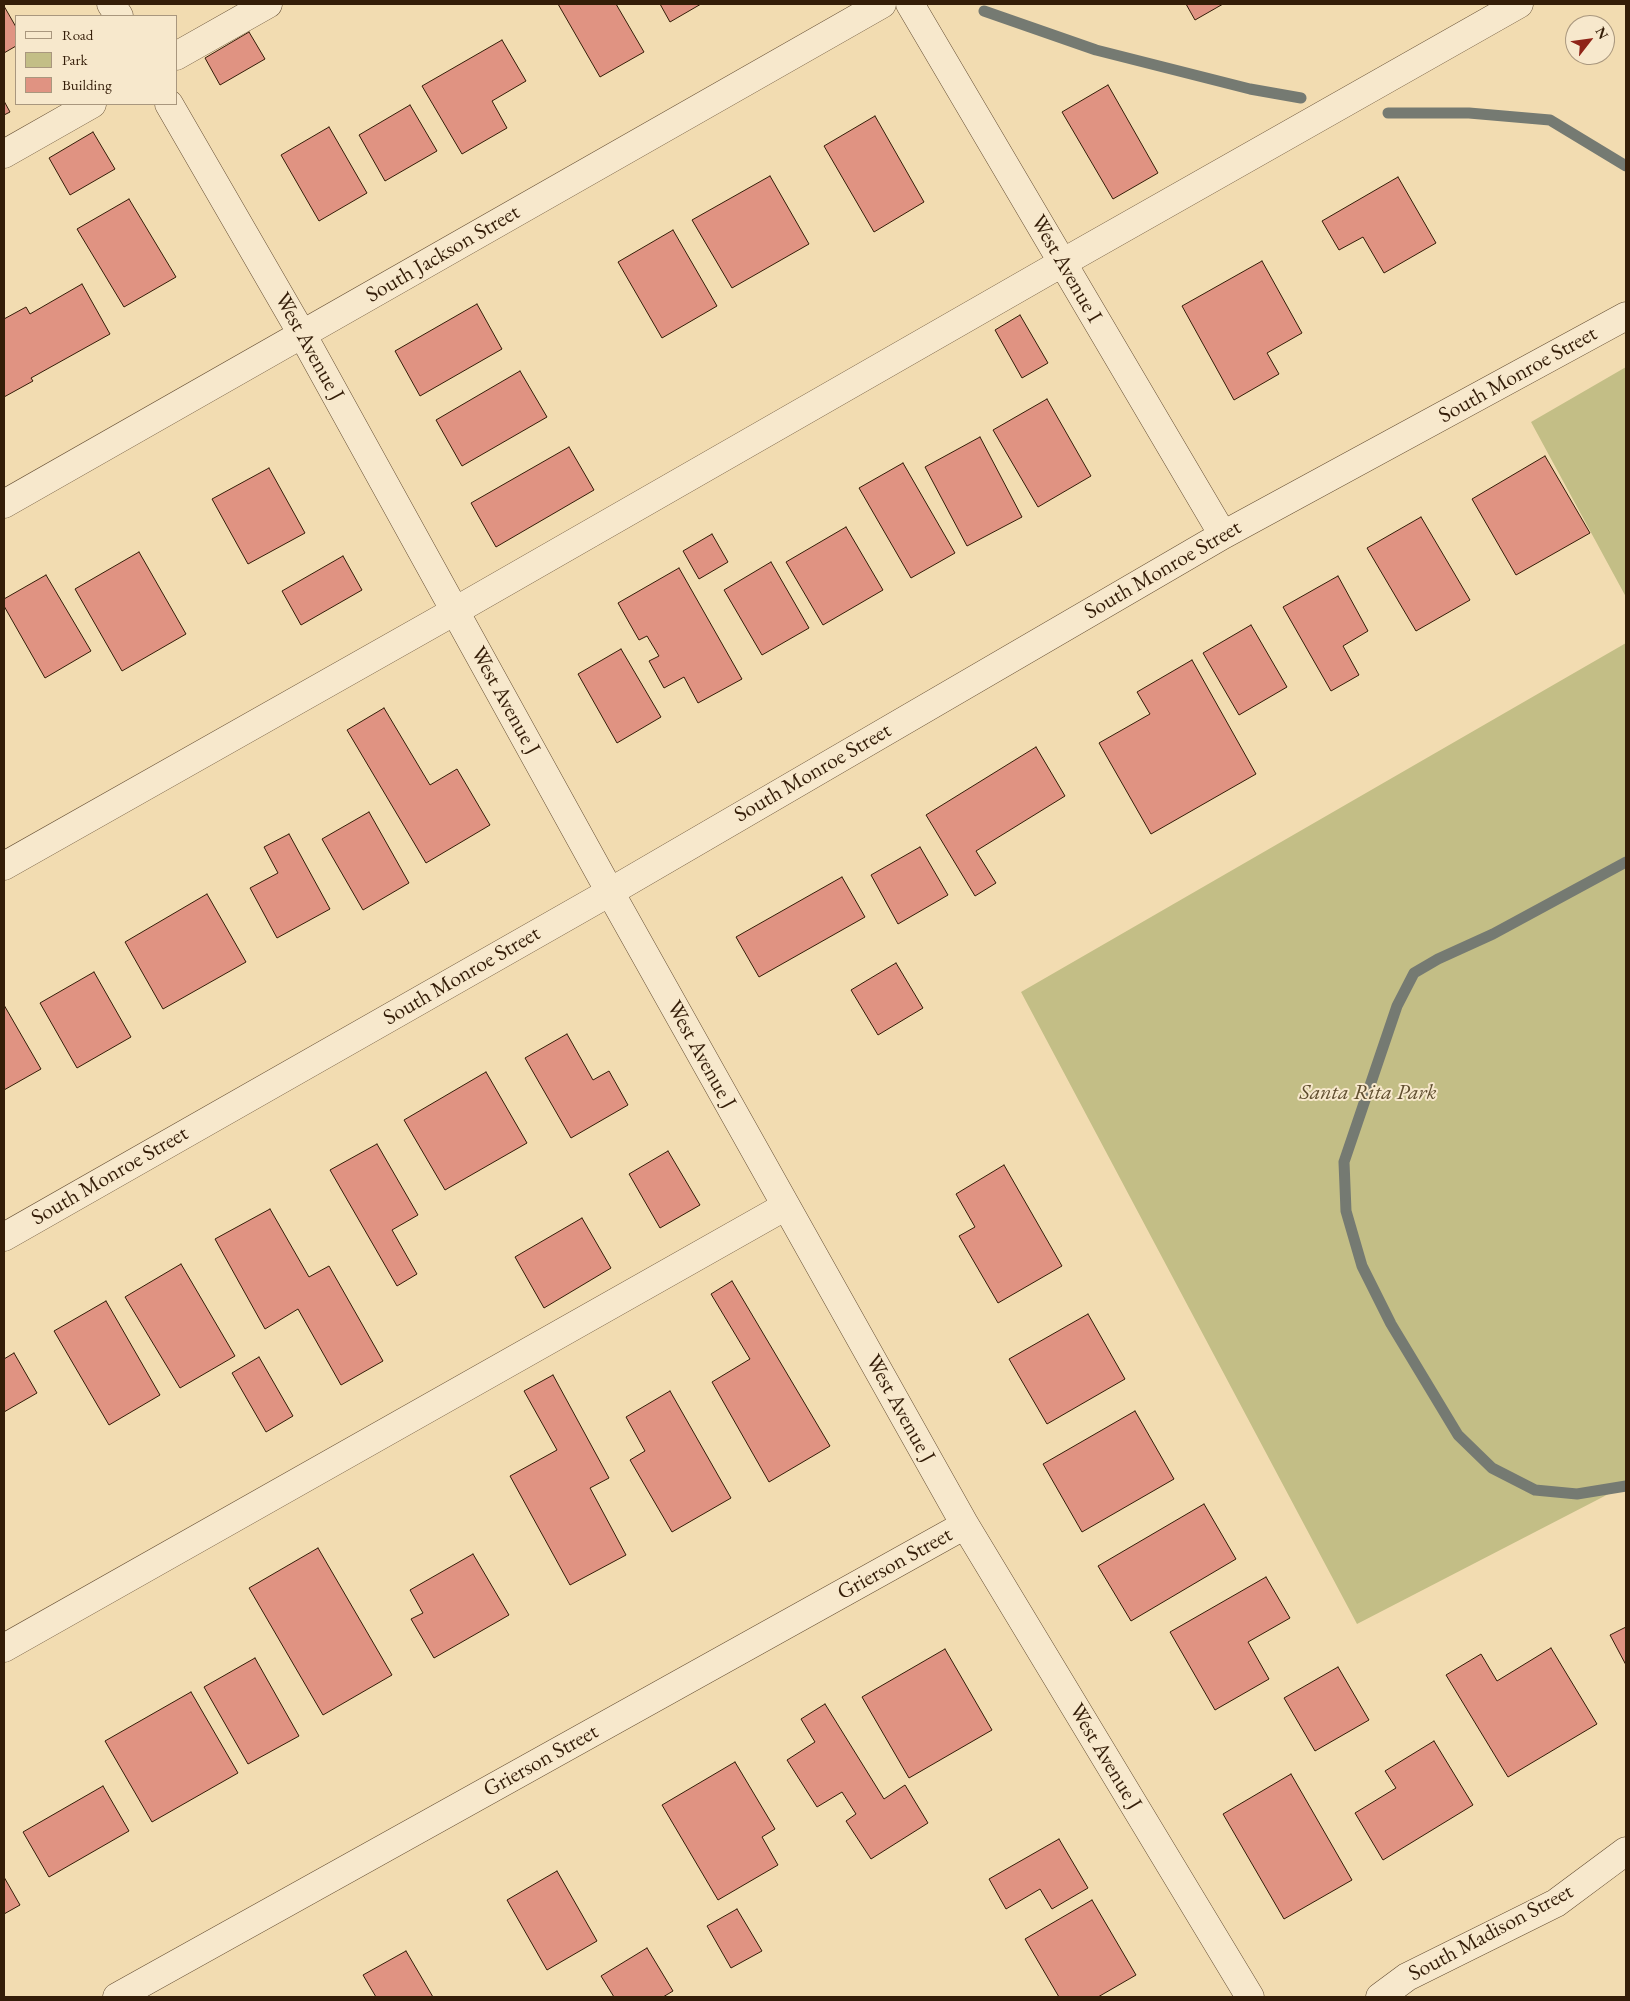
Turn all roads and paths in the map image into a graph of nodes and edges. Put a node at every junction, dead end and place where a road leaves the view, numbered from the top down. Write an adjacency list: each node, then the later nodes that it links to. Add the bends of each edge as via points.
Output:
1 (111, 4): 6 (street)
2 (268, 4): 7 (street)
3 (882, 4): 13 (street, South Jackson Street)
4 (910, 4): 11 (street, West Avenue I)
5 (1519, 4): 11 (street)
6 (117, 15)
7 (178, 55)
8 (90, 105): 10 (street)
9 (170, 105): 13 (street, West Avenue J)
10 (4, 154)
11 (1062, 263): 15 (street, West Avenue I); 16 (street)
12 (1626, 316): 15 (street, South Monroe Street)
13 (302, 334): 14 (street, South Jackson Street); 16 (street, West Avenue J)
14 (4, 504)
15 (1223, 535): 18 (street, South Monroe Street)
16 (455, 611): 17 (street); 18 (street, West Avenue J)
17 (4, 866)
18 (610, 892): 19 (street, West Avenue J); 20 (street, South Monroe Street)
19 (786, 1206): 21 (street, West Avenue J); 22 (street)
20 (4, 1237)
21 (965, 1525): 24 (street, Grierson Street); 25 (street, West Avenue J)
22 (4, 1648)
23 (1626, 1851): 26 (street, South Madison Street, via 1556,1904 1407,1977)
24 (116, 1997)
25 (1250, 1997)
26 (1380, 1997)

